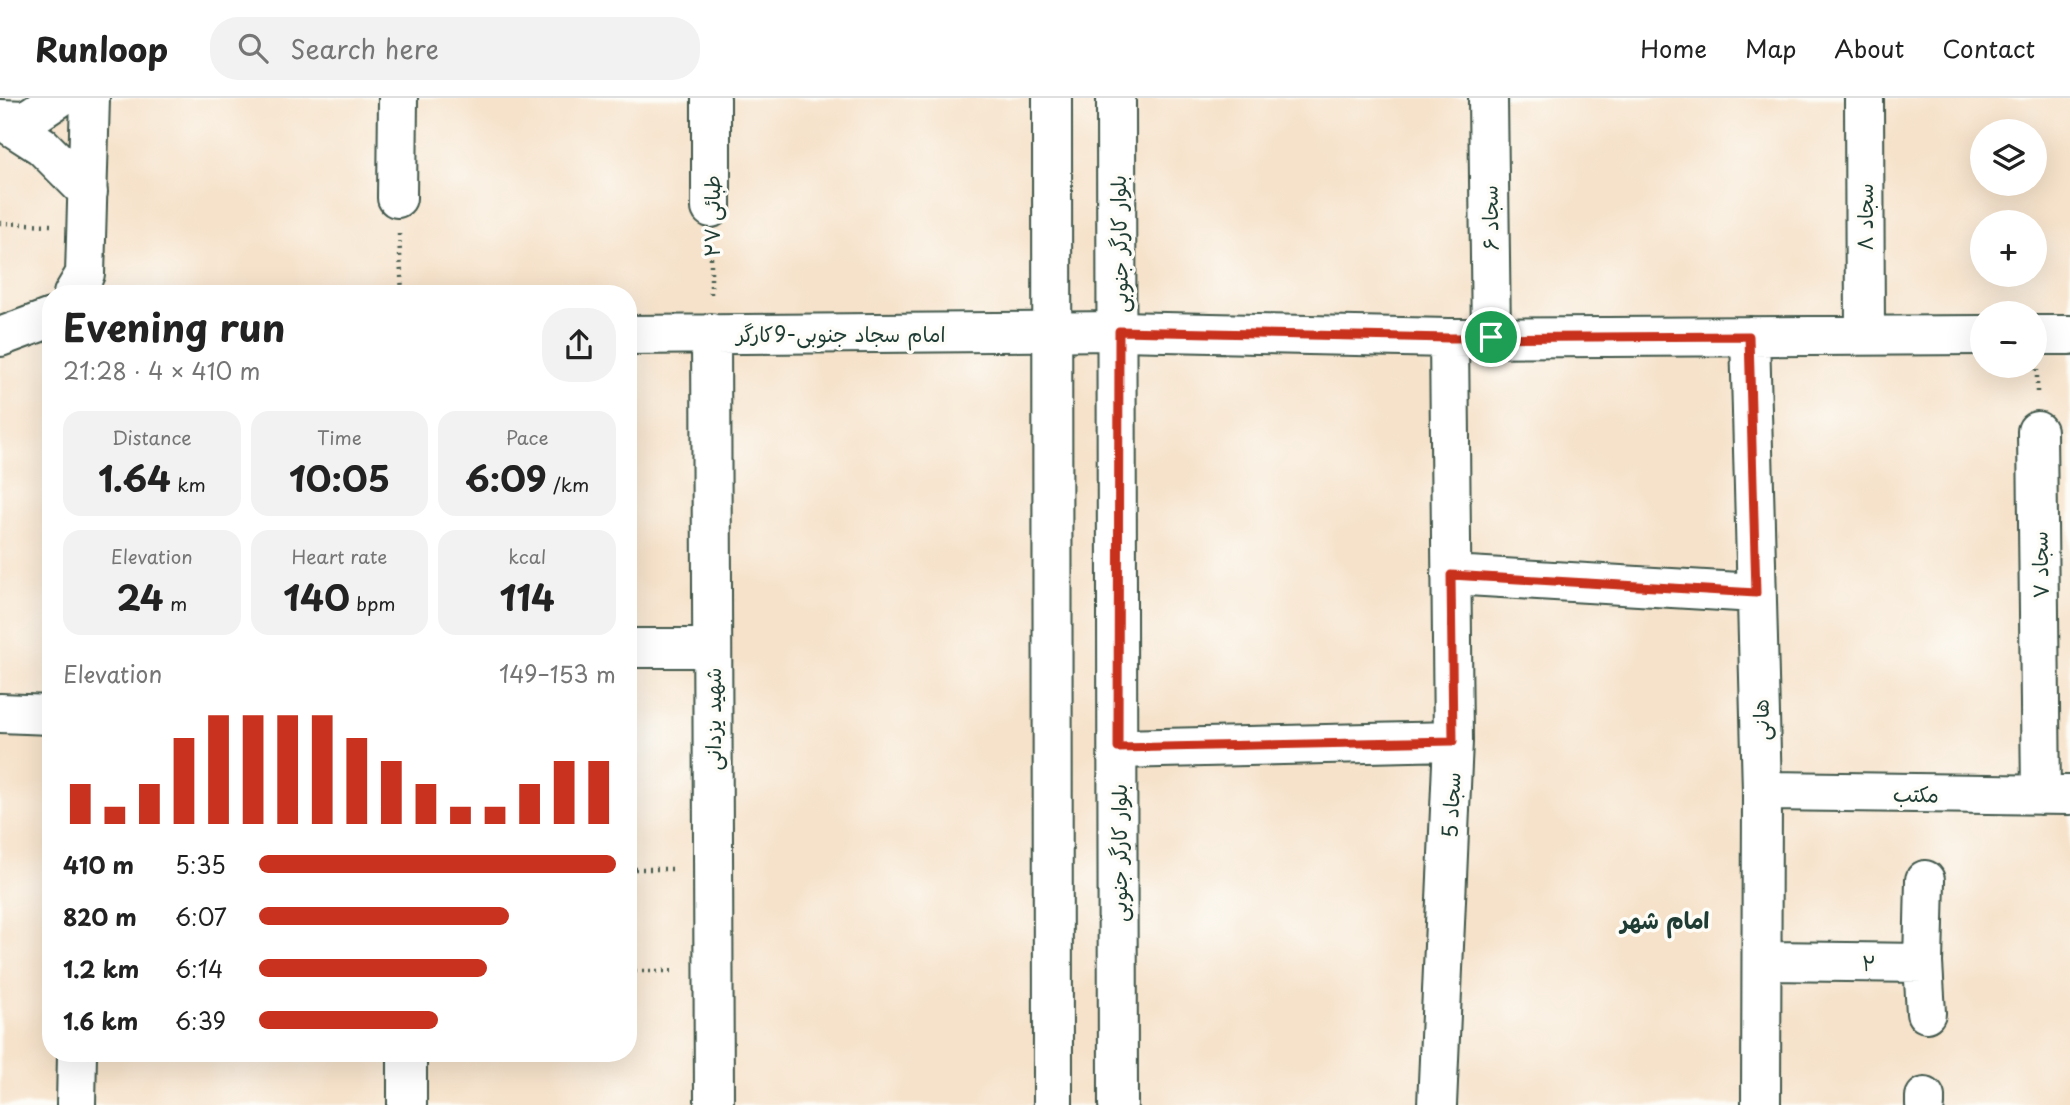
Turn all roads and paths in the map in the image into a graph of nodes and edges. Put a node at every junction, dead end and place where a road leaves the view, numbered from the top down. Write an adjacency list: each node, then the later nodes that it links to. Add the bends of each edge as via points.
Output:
1 (59, 98): 9 (street, via 26,120)
2 (90, 98): 12 (street)
3 (398, 98): 10 (street)
4 (711, 98): 11 (street, طبائی ۲۷)
5 (1052, 98): 18 (street)
6 (1116, 98): 17 (street, بلوار کارگر جنوبی)
7 (1488, 98): 25 (street, سجاد ۶)
8 (1864, 98): 21 (street, سجاد ۸)
9 (0, 119): 12 (street, via 42,146)
10 (397, 198): 15 (path)
11 (711, 208): 19 (path, طبائی ۲۷)
12 (87, 209): 13 (path); 14 (street)
13 (0, 223)
14 (85, 285)
15 (402, 285)
16 (42, 322): 24 (street)
17 (1119, 331): 18 (street, امام سجاد جنوبی-9کارگر); 26 (street, امام سجاد جنوبی-9کارگر); 37 (street, بلوار کارگر جنوبی)
18 (1053, 332): 19 (street, امام سجاد جنوبی-9کارگر); 53 (street)
19 (711, 333): 20 (street, امام سجاد جنوبی-9کارگر); 33 (street, شهید یزدانی)
20 (637, 335)
21 (1865, 335): 22 (street, امام سجاد جنوبی-9کارگر); 23 (street, امام سجاد جنوبی-9کارگر)
22 (1970, 335)
23 (1749, 336): 25 (street, امام سجاد جنوبی-9کارگر); 31 (street, هانی)
24 (3, 337): 27 (street)
25 (1491, 337): 26 (street, امام سجاد جنوبی-9کارگر)
26 (1449, 338): 30 (street, سجاد 5)
27 (42, 339)
28 (2043, 378): 29 (path)
29 (2037, 431): 39 (street, سجاد ۷)
30 (1451, 575): 31 (street); 36 (street, سجاد 5)
31 (1756, 593): 38 (street, هانی)
32 (637, 648): 33 (street)
33 (712, 648): 41 (street, شهید یزدانی)
34 (0, 713): 35 (street)
35 (42, 715)
36 (1453, 741): 37 (street); 55 (street, سجاد 5)
37 (1118, 748): 54 (street, بلوار کارگر جنوبی)
38 (1762, 791): 39 (street, مکتب); 43 (street, هانی)
39 (2056, 795)
40 (637, 869): 41 (path)
41 (713, 869): 46 (street, شهید یزدانی)
42 (1925, 880): 44 (street)
43 (1764, 961): 44 (street, ۲); 56 (street, هانی)
44 (1923, 963): 47 (street)
45 (637, 971): 46 (path)
46 (713, 971): 52 (street, شهید یزدانی)
47 (1926, 1013)
48 (77, 1062): 50 (street)
49 (407, 1062): 51 (street)
50 (76, 1105)
51 (407, 1105)
52 (714, 1105)
53 (1053, 1105)
54 (1118, 1105)
55 (1437, 1105)
56 (1761, 1105)

